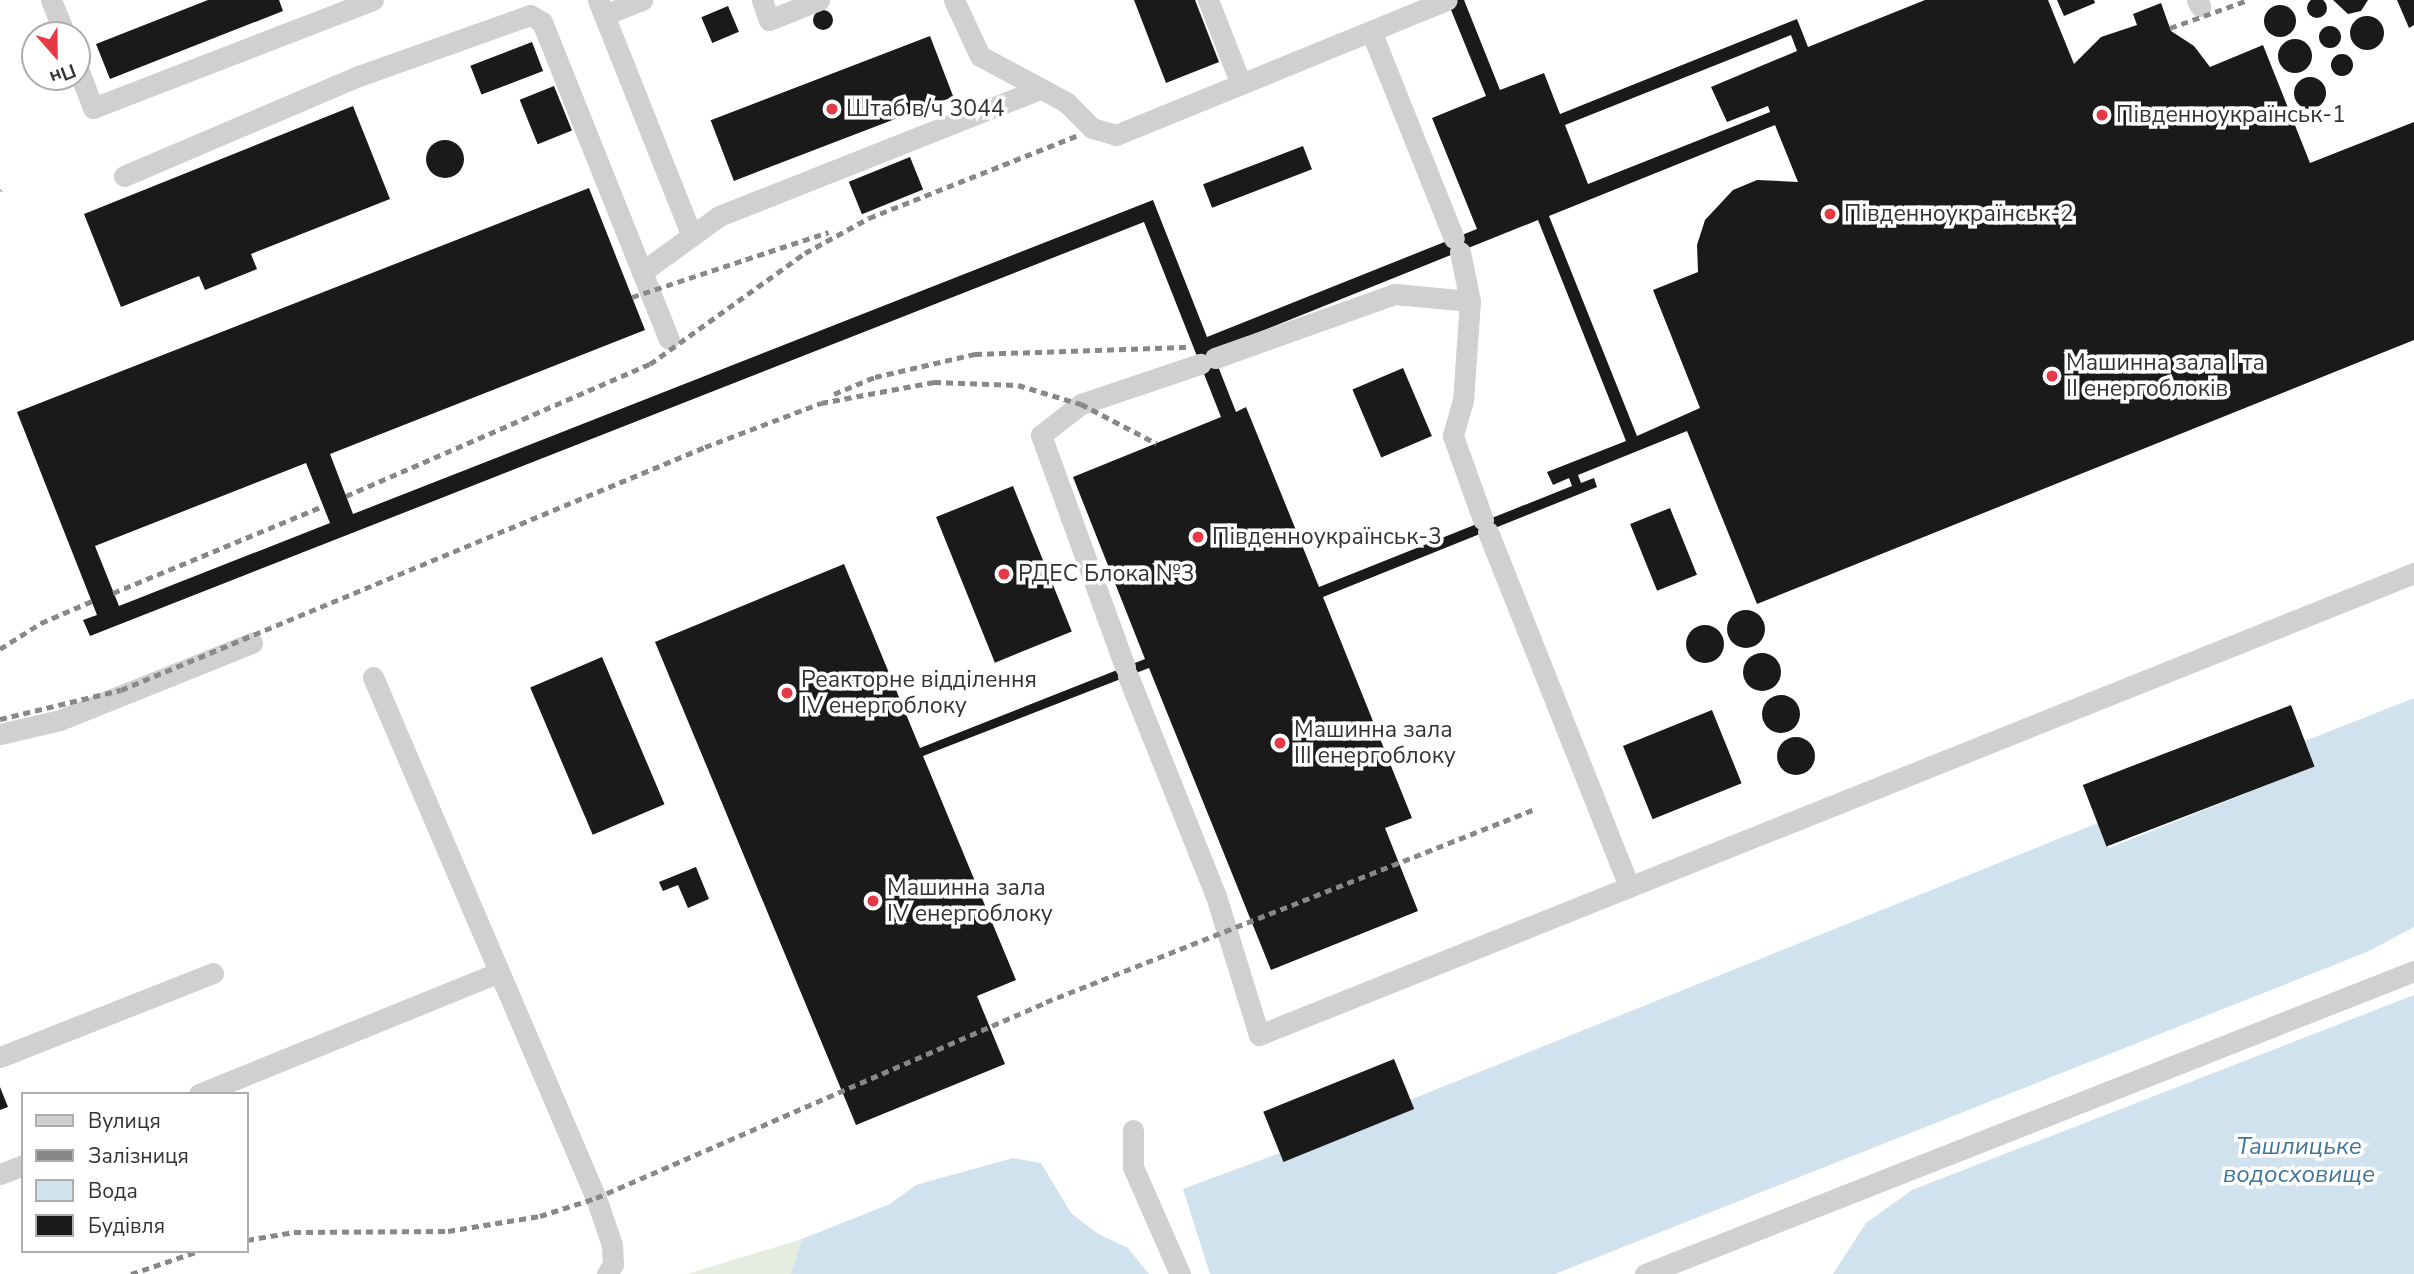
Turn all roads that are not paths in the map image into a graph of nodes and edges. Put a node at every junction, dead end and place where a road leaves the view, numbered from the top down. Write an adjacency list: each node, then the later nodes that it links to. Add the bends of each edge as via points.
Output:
1 (51, 0): 10 (street)
2 (373, 0): 14 (street, via 93,108)
3 (642, 0): 9 (street)
4 (762, 0): 5 (street, via 769,20)
5 (819, 0)
6 (954, 0): 13 (street, via 980,56)
7 (1208, 0): 12 (street)
8 (1447, 0): 11 (street)
9 (601, 7): 16 (street)
10 (59, 21)
11 (1371, 31): 12 (street); 18 (street, via 1457,245)
12 (1241, 84): 13 (street, via 1116,135 1092,128 1066,102)
13 (1040, 89): 16 (street, via 719,216)
14 (87, 91)
15 (124, 176): 17 (street, via 356,77 530,15 541,22)
16 (692, 236): 17 (street)
17 (642, 272): 19 (street)
18 (1470, 301): 24 (street, via 1463,400 1452,436); 24 (street, via 1395,294 1080,404 1041,435 1126,671 1216,896 1259,1035)
19 (669, 339)
20 (2414, 573): 24 (street)
21 (252, 643): 23 (street, via 60,720)
22 (373, 677): 27 (street)
23 (0, 734)
24 (1629, 887)
25 (2414, 971): 35 (street)
26 (213, 973): 28 (street)
27 (497, 973): 29 (street); 33 (street, via 596,1198 612,1245 613,1264)
28 (0, 1057)
29 (204, 1092)
30 (1133, 1130): 34 (street, via 1133,1167)
31 (21, 1166): 32 (street)
32 (0, 1174)
33 (607, 1274)
34 (1180, 1274)
35 (1645, 1274)

